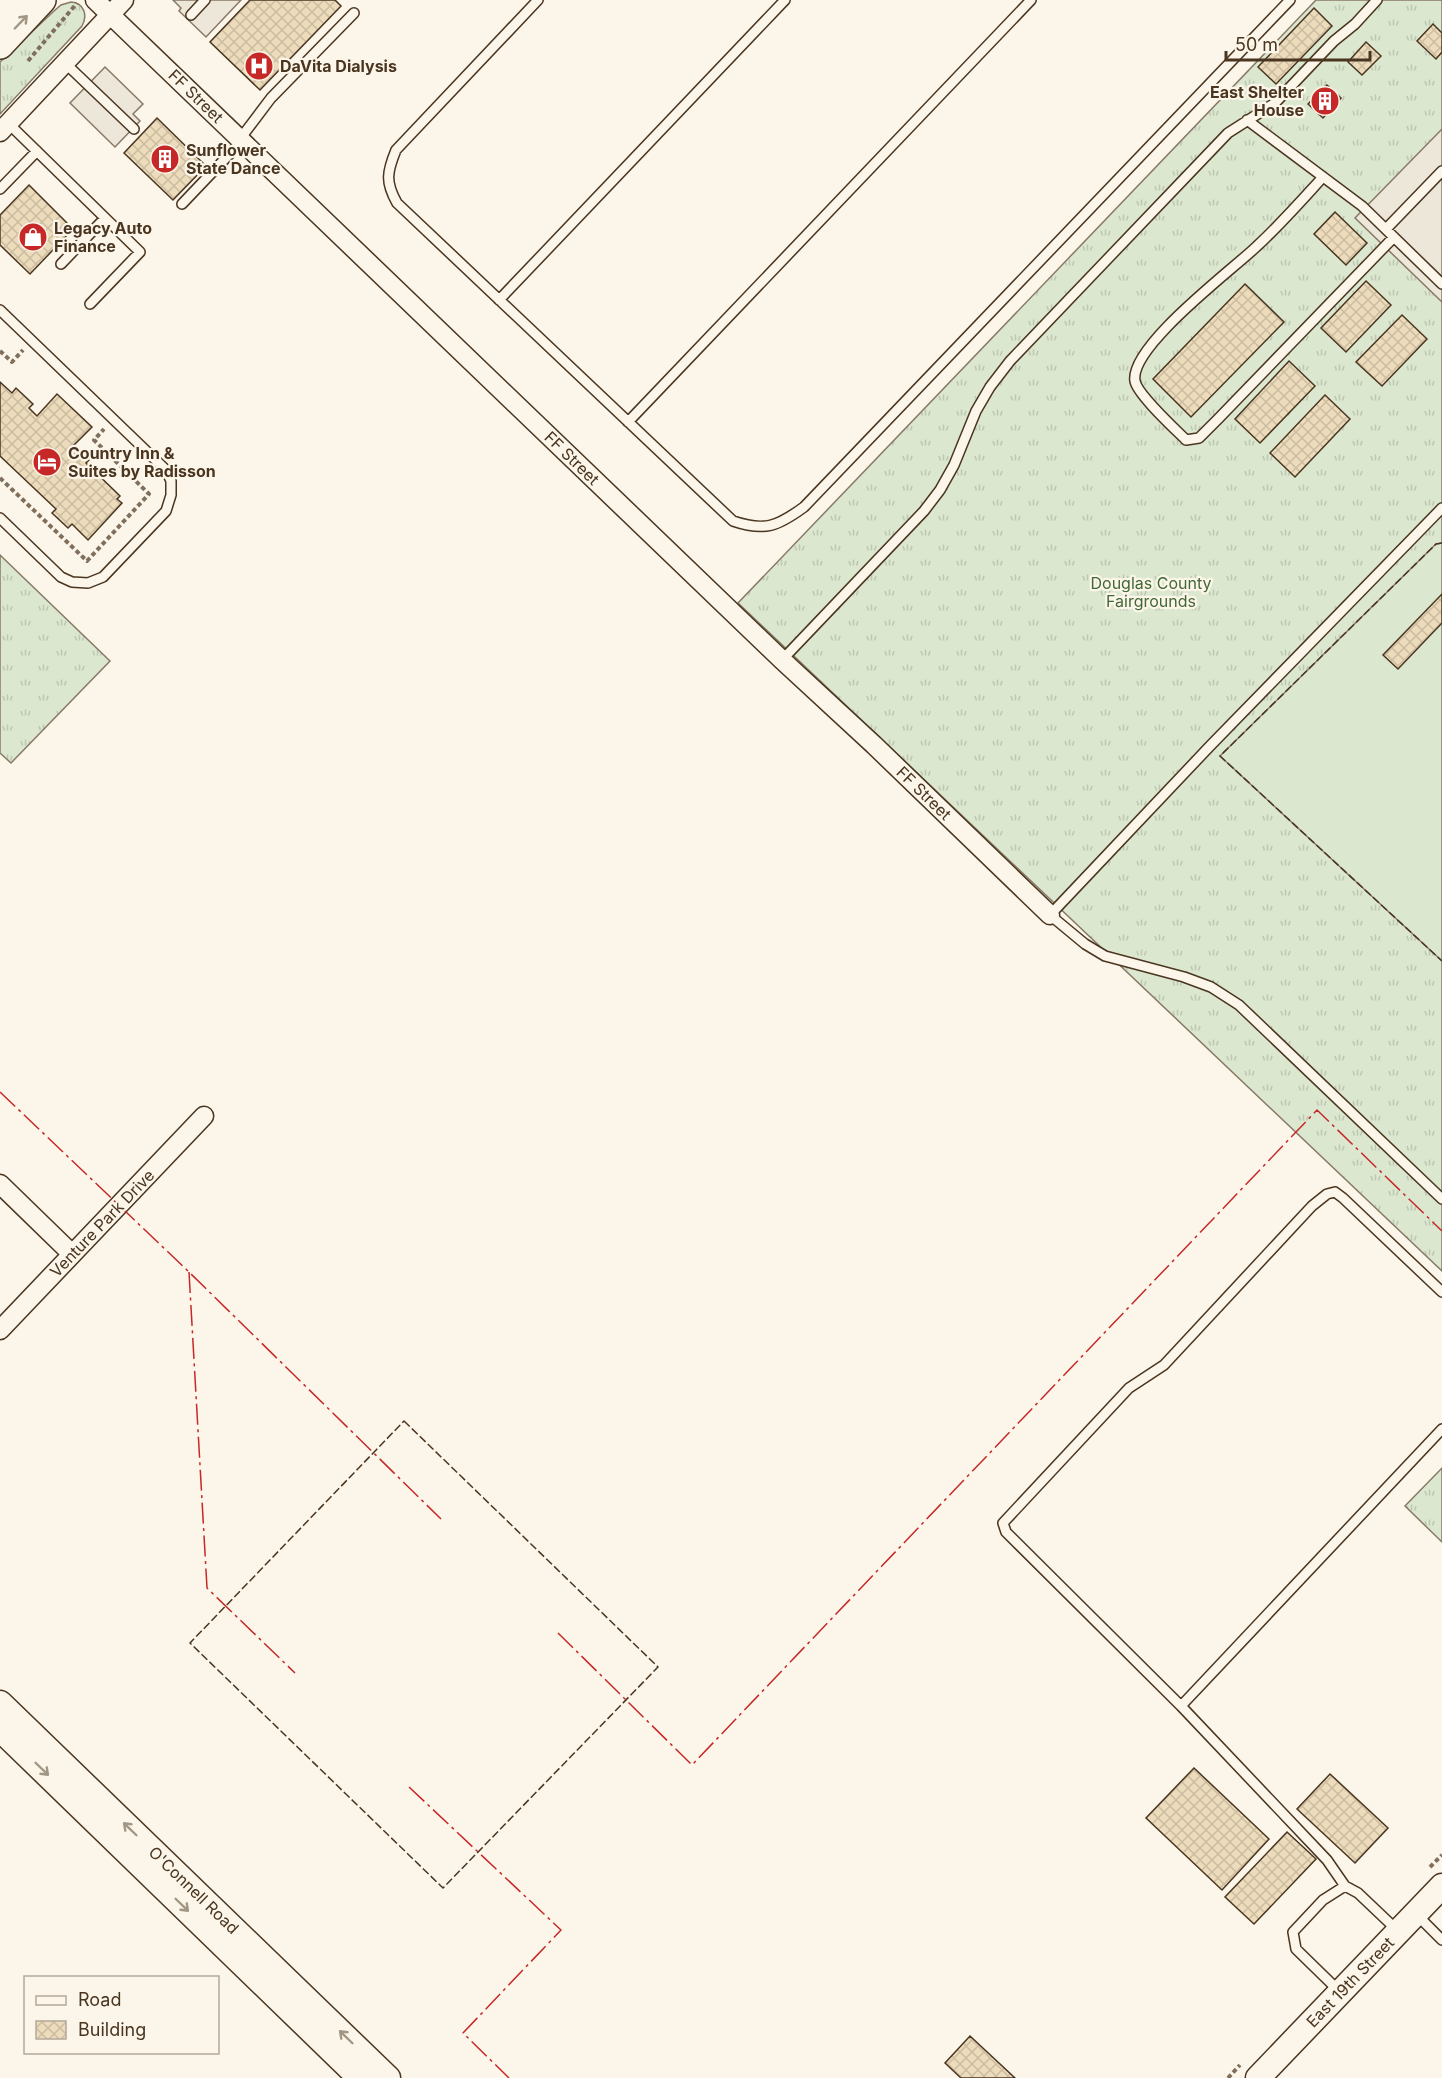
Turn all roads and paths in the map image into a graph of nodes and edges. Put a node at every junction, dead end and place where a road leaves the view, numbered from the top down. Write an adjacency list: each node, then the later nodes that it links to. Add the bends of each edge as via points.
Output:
1 (13, 0): 13 (main road)
2 (42, 0): 16 (main road, one-way to 2)
3 (95, 0): 14 (street, FF Street)
4 (124, 0): 14 (street)
5 (205, 0): 15 (lane)
6 (538, 0): 33 (lane, via 400,144 388,177 389,190 397,203)
7 (785, 0): 33 (lane)
8 (1031, 0): 39 (lane)
9 (1290, 0): 39 (lane, via 804,507 782,523 764,526 733,521)
10 (1377, 0): 19 (lane, via 1275,103)
11 (74, 6): 17 (path)
12 (354, 13): 22 (lane, via 271,98)
13 (0, 14)
14 (110, 14): 18 (street); 22 (street, FF Street)
15 (191, 15)
16 (0, 45)
17 (28, 61)
18 (65, 63): 20 (street); 21 (lane)
19 (1247, 120): 25 (lane); 43 (lane, via 1228,133 1010,361 976,411 954,465 924,511)
20 (4, 128): 23 (lane)
21 (134, 129)
22 (242, 140): 27 (lane); 43 (street, FF Street)
23 (37, 151): 26 (lane); 28 (lane)
24 (1442, 171): 29 (lane)
25 (1323, 177): 29 (lane); 30 (lane, via 1254,249 1187,307 1150,346 1138,365 1134,381 1141,393 1186,440 1199,438)
26 (0, 189)
27 (182, 204)
28 (105, 218): 31 (lane); 34 (lane, via 140,252)
29 (1386, 229): 30 (lane)
30 (1394, 237): 32 (lane)
31 (61, 264)
32 (1442, 284)
33 (499, 300): 39 (lane)
34 (90, 304)
35 (0, 310): 42 (lane, via 166,470 171,495 166,511 103,577 88,583 61,577)
36 (0, 351): 37 (path, via 12,362)
37 (23, 351)
38 (96, 421): 40 (path, via 104,429 94,440 149,494 87,561)
39 (628, 422)
40 (0, 477)
41 (1442, 508): 44 (lane)
42 (0, 518)
43 (782, 660): 44 (street, FF Street)
44 (1050, 915): 47 (lane, via 1105,956 1193,980 1239,1005)
45 (204, 1116): 48 (street, Venture Park Drive)
46 (0, 1184): 48 (street)
47 (1442, 1199)
48 (72, 1254): 50 (street, Venture Park Drive)
49 (1442, 1292): 53 (lane, via 1343,1197 1335,1192 1327,1194 1164,1365 1129,1388 1003,1523 1006,1532)
50 (0, 1330)
51 (1442, 1429): 53 (lane)
52 (0, 1703): 62 (street, O'Connell Road, one-way to 52)
53 (1181, 1706): 56 (lane, via 1327,1860)
54 (0, 1729): 61 (street, O'Connell Road, one-way to 61)
55 (1442, 1886): 57 (street, East 19th Street)
56 (1345, 1887): 58 (lane, via 1358,1893); 60 (lane, via 1323,1900 1293,1932 1296,1949)
57 (1415, 1914): 58 (street, East 19th Street); 59 (lane)
58 (1398, 1931): 60 (street, East 19th Street)
59 (1442, 1940)
60 (1341, 1992): 63 (street, East 19th Street)
61 (360, 2078)
62 (388, 2078)
63 (1258, 2078)

